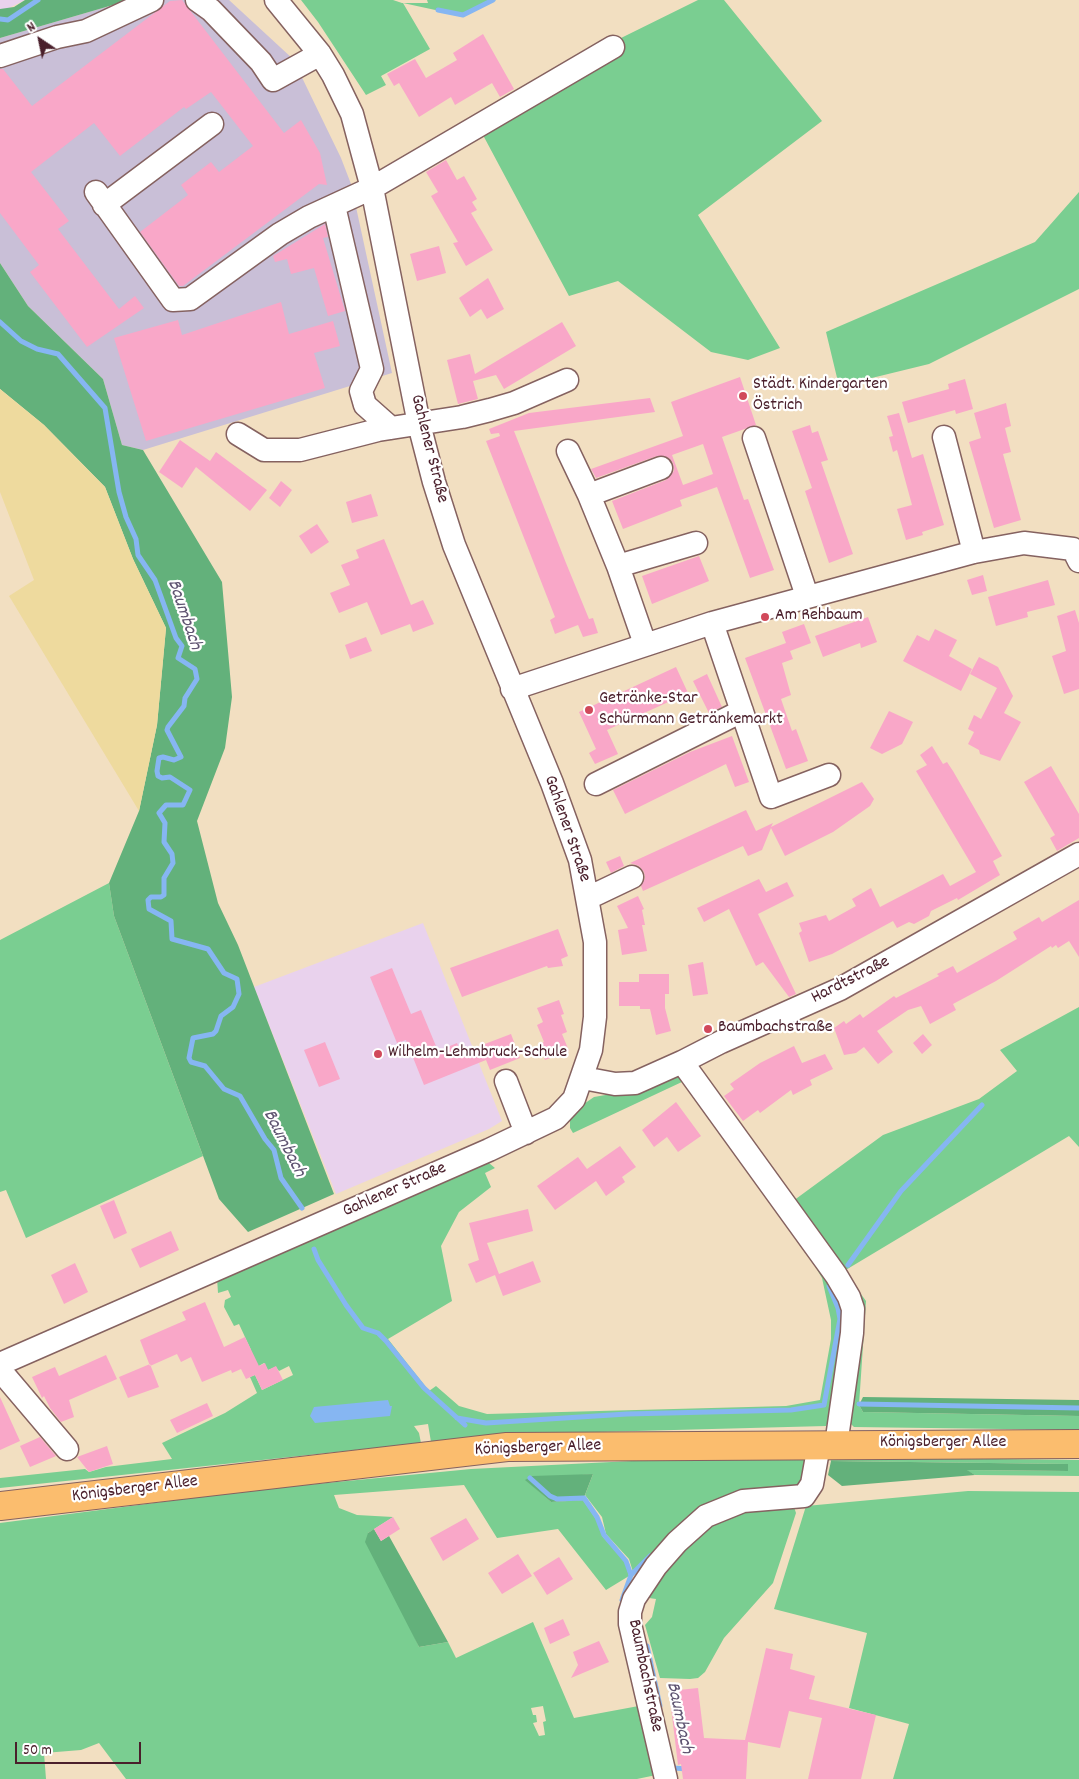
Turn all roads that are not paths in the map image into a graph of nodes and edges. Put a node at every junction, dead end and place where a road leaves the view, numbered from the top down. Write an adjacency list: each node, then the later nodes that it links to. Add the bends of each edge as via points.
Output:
1 (152, 0): 6 (street, via 86,31)
2 (197, 0): 5 (street, via 211,10 274,80)
3 (276, 0): 5 (street, Gahlener Straße)
4 (612, 47): 8 (street)
5 (320, 54): 8 (street, Gahlener Straße, via 352,114)
6 (0, 56)
7 (212, 124): 9 (street, via 100,198 173,300 190,299 280,234)
8 (372, 188): 9 (street); 11 (street, Gahlener Straße)
9 (334, 206): 12 (street, via 372,369 361,391 365,405)
10 (567, 380): 11 (street, via 514,403)
11 (419, 424): 12 (street); 26 (street, Gahlener Straße, via 454,545)
12 (391, 428): 13 (street, via 300,450 264,450)
13 (238, 434)
14 (944, 437): 20 (street)
15 (754, 438): 23 (street)
16 (568, 450): 18 (street)
17 (661, 468): 18 (street)
18 (589, 494): 22 (street)
19 (696, 543): 22 (street)
20 (974, 552): 21 (street, via 1024,543); 23 (street)
21 (1077, 552)
22 (618, 566): 25 (street)
23 (807, 596): 24 (street)
24 (712, 623): 25 (street); 27 (street)
25 (646, 644): 26 (street)
26 (512, 689): 32 (street, Gahlener Straße, via 580,860)
27 (742, 711): 28 (street, via 772,797); 29 (street)
28 (829, 774)
29 (596, 784)
30 (1079, 854): 33 (street, Hardtstraße, via 840,989)
31 (632, 877): 32 (street)
32 (588, 898): 34 (street, Gahlener Straße, via 595,942 595,1017)
33 (682, 1062): 34 (street, Hardtstraße, via 635,1083 615,1084); 40 (street, Baumbachstraße, via 849,1297 853,1309 852,1332)
34 (584, 1078): 36 (street, Gahlener Straße, via 574,1099 556,1118)
35 (506, 1081): 36 (street)
36 (526, 1133): 37 (street, Gahlener Straße)
37 (0, 1364)
38 (0, 1370): 41 (street)
39 (1079, 1444): 40 (main road, Königsberger Allee)
40 (828, 1445): 42 (main road, Königsberger Allee, via 507,1447); 43 (street, Baumbachstraße, via 804,1496 743,1501 706,1516 656,1566 634,1599 630,1624)
41 (67, 1449)
42 (0, 1506)
43 (666, 1779)

